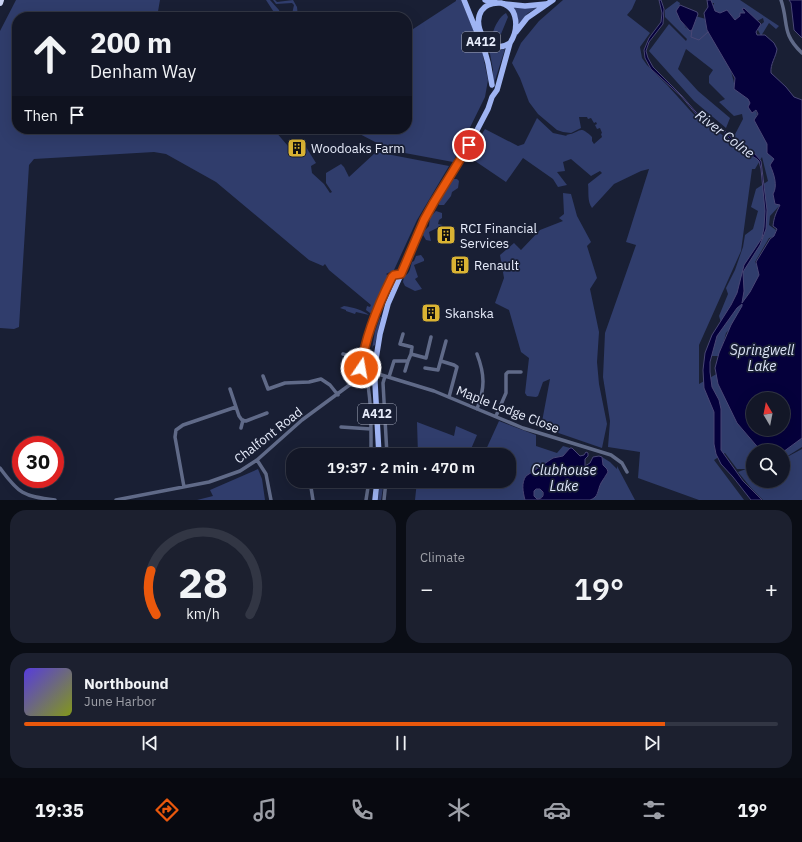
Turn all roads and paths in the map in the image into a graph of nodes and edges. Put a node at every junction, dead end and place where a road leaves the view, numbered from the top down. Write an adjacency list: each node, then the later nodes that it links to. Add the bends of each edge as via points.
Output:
1 (464, 0): 8 (main road, A412); 13 (main road, A412, via 486,58)
2 (485, 0): 5 (main road)
3 (553, 0): 7 (main road, A412)
4 (781, 0): 12 (street, via 787,34)
5 (497, 3): 6 (main road); 8 (main road, via 481,11)
6 (505, 4): 7 (main road, A412); 9 (main road, via 513,12)
7 (546, 4): 9 (main road, A412, via 527,18)
8 (478, 25): 10 (main road)
9 (516, 32): 11 (main road)
10 (486, 40): 11 (main road, via 490,45 498,47); 13 (main road, A412)
11 (510, 44): 14 (main road, A412, via 497,90)
12 (802, 53)
13 (492, 85): 14 (main road, A412)
14 (492, 97): 15 (main road, A412, via 463,157 424,220)
15 (401, 274): 22 (street, via 392,277 380,300); 28 (main road, A412, via 384,317)
16 (403, 334): 20 (street, via 400,344 412,347)
17 (431, 337): 20 (street, via 426,358)
18 (446, 341): 23 (street)
19 (343, 354): 22 (street)
20 (411, 354): 24 (street)
21 (476, 354): 36 (street, via 484,382)
22 (362, 360): 29 (street, via 361,369)
23 (441, 361): 25 (street, via 437,371); 34 (street, via 457,367)
24 (408, 362): 26 (street); 31 (street, via 394,361)
25 (425, 368)
26 (405, 371)
27 (520, 372): 39 (street, via 506,374 506,393)
28 (375, 373): 29 (street); 31 (street, Maple Lodge Close); 46 (main road, A412)
29 (364, 375): 33 (street, Chalfont Road); 44 (street, via 368,387)
30 (263, 376): 33 (street, via 268,389 285,383 321,379)
31 (387, 377): 34 (street, Maple Lodge Close); 47 (street, via 383,383)
32 (230, 389): 35 (street)
33 (338, 394): 48 (street, Chalfont Road, via 299,422)
34 (449, 397): 36 (street, Maple Lodge Close)
35 (236, 407): 40 (street); 51 (street, via 183,425 176,430)
36 (477, 409): 39 (street, Maple Lodge Close)
37 (267, 413): 38 (street)
38 (262, 415): 40 (street); 41 (street)
39 (496, 416): 50 (street, Maple Lodge Close, via 539,433 611,455 622,463)
40 (243, 420): 43 (street)
41 (264, 421)
42 (341, 427): 44 (street)
43 (241, 428)
44 (371, 429): 45 (street)
45 (371, 448)
46 (379, 448)
47 (387, 448)
48 (257, 460): 51 (street, Chalfont Road, via 232,475); 58 (street, via 265,472)
49 (0, 468): 56 (street, via 24,494)
50 (627, 472)
51 (184, 487): 57 (street, Chalfont Road)
52 (311, 488): 59 (street)
53 (368, 488): 60 (street)
54 (376, 488): 61 (main road)
55 (385, 488): 62 (street)
56 (55, 500)
57 (116, 500)
58 (271, 500)
59 (313, 500)
60 (366, 500)
61 (375, 500)
62 (384, 500)

